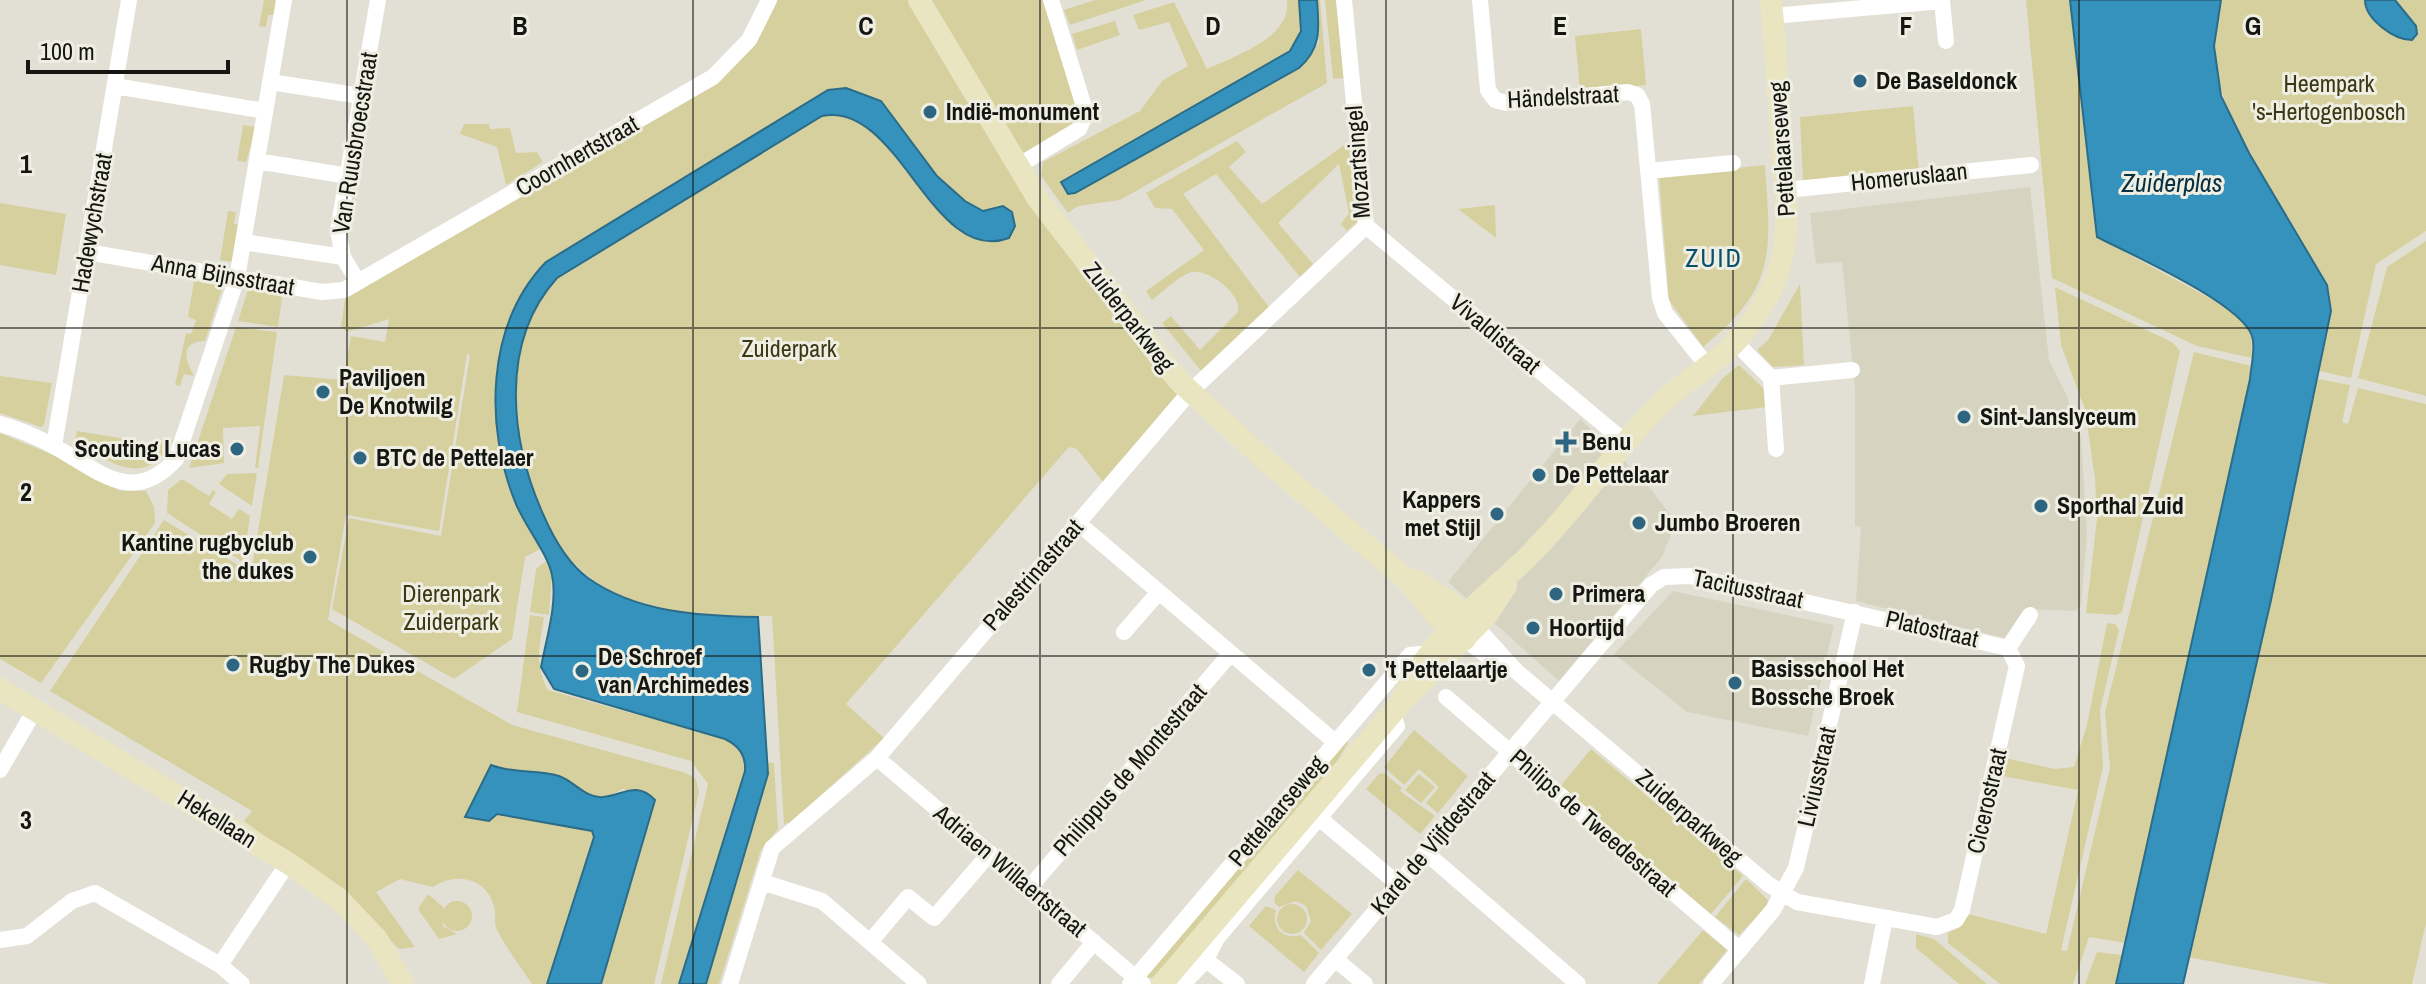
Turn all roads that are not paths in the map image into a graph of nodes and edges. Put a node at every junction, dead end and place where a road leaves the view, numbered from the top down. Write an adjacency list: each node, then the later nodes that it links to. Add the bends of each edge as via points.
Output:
1 (129, 0): 14 (street, Hadewychstraat)
2 (284, 0): 3 (street); 13 (street)
3 (298, 0)
4 (378, 0): 15 (street, Van Ruusbroecstraat)
5 (769, 0): 29 (street, Coornhertstraat, via 749,40 713,77)
6 (919, 0): 20 (street, Zuiderparkweg)
7 (1051, 0): 20 (street, via 1086,113 1079,129)
8 (1344, 0): 24 (street, Mozartsingel)
9 (1480, 0): 21 (street, Händelstraat, via 1488,90 1495,100 1637,95)
10 (1859, 5): 11 (street); 12 (street, via 1942,1)
11 (1780, 8): 23 (street, Pettelaarseweg)
12 (1946, 41)
13 (270, 82): 15 (street); 16 (street)
14 (115, 86): 16 (street); 26 (street, Hadewychstraat)
15 (361, 96): 22 (street, Van Ruusbroecstraat)
16 (265, 111): 17 (street)
17 (257, 161): 22 (street); 25 (street)
18 (1733, 163): 21 (street)
19 (2031, 165): 23 (street, Homeruslaan)
20 (1018, 166): 34 (street, Zuiderparkweg)
21 (1648, 171): 31 (street, via 1660,298 1665,313)
22 (348, 176): 27 (street, Van Ruusbroecstraat, via 338,230)
23 (1786, 190): 30 (street, Pettelaarseweg, via 1789,217 1779,274 1765,305)
24 (1366, 226): 34 (street, Mozartsingel); 36 (street, Vivaldistraat)
25 (243, 242): 27 (street); 28 (street)
26 (87, 252): 28 (street, Anna Bijnsstraat); 37 (street, Hadewychstraat)
27 (343, 257): 29 (street, Van Ruusbroecstraat)
28 (237, 278): 29 (street, Anna Bijnsstraat, via 322,292); 37 (street, via 176,459 151,481 136,483 112,479)
29 (358, 282)
30 (1736, 343): 31 (street, Pettelaarseweg); 33 (street)
31 (1709, 368): 36 (street, Pettelaarseweg, via 1654,425)
32 (1852, 370): 33 (street)
33 (1771, 378): 38 (street)
34 (1189, 393): 39 (street, Palestrinastraat); 43 (street, Zuiderparkweg, via 1405,578 1427,588)
35 (0, 424): 37 (street)
36 (1625, 442): 43 (street, Pettelaarseweg)
37 (54, 446)
38 (1776, 449)
39 (1078, 523): 40 (street); 55 (street, Palestrinastraat)
40 (1159, 592): 44 (street); 46 (street)
41 (1855, 612): 45 (street, Platostraat); 50 (street, Tacitusstraat, via 1690,576 1664,577 1651,585); 64 (street, Liviusstraat, via 1796,868)
42 (2030, 615): 45 (street)
43 (1464, 628): 47 (street, Pettelaarseweg); 50 (street, Zuiderparkweg); 52 (street, Pettelaarseweg)
44 (1124, 632)
45 (2008, 648): 65 (street, Cicerostraat, via 2017,666 1962,910 1956,920 1937,927)
46 (1231, 653): 53 (street); 63 (street, Philippus de Montestraat)
47 (1432, 653): 52 (street, Pettelaarseweg, via 1406,690); 53 (street, Pettelaarseweg, via 1410,655)
48 (0, 689): 51 (street, Hekellaan)
49 (1446, 697): 54 (street, Philips de Tweedestraat)
50 (1552, 701): 54 (street, Karel de Vijfdestraat); 64 (street, Zuiderparkweg)
51 (36, 708): 56 (street); 60 (street, Hekellaan)
52 (1397, 714): 57 (street, Pettelaarseweg); 79 (street, Pettelaarseweg)
53 (1335, 742): 73 (street, Pettelaarseweg)
54 (1509, 752): 58 (street, Karel de Vijfdestraat); 69 (street, Philips de Tweedestraat)
55 (877, 758): 59 (street, Adriaen Willaertstraat); 61 (street, Palestrinastraat, via 772,848)
56 (0, 770)
57 (1319, 818): 62 (street, Pettelaarseweg); 71 (street, Pettelaarseweg, via 1217,938)
58 (1425, 852): 62 (street, Karel de Vijfdestraat); 84 (street)
59 (990, 853): 63 (street, Adriaen Willaertstraat); 67 (street, via 934,918 908,897)
60 (288, 863): 72 (street); 75 (street, Hekellaan, via 364,923)
61 (762, 882): 67 (street, via 822,901); 76 (street, Palestrinastraat)
62 (1398, 884): 70 (street, Karel de Vijfdestraat)
63 (1030, 887): 68 (street, Adriaen Willaertstraat)
64 (1783, 893): 65 (street, Zuiderparkweg, via 1797,902); 69 (street, Liviusstraat)
65 (1885, 918): 86 (street)
66 (0, 940): 72 (street, via 27,936 72,901 95,893)
67 (870, 942): 77 (street)
68 (1094, 942): 73 (street, Adriaen Willaertstraat); 78 (street)
69 (1740, 950): 85 (street, Liviusstraat)
70 (1335, 959): 82 (street, Karel de Vijfdestraat); 83 (street)
71 (1206, 960): 80 (street, Pettelaarseweg); 81 (street)
72 (220, 965): 74 (street)
73 (1136, 982)
74 (242, 984)
75 (403, 984)
76 (730, 984)
77 (919, 984)
78 (1059, 984)
79 (1162, 984)
80 (1183, 984)
81 (1237, 984)
82 (1314, 984)
83 (1365, 984)
84 (1578, 984)
85 (1711, 984)
86 (1872, 984)

